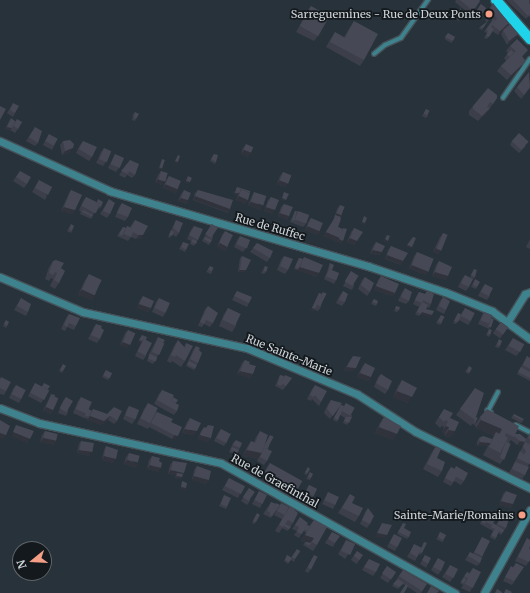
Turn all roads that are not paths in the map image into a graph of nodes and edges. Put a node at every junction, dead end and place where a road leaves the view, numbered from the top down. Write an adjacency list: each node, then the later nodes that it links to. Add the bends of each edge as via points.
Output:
1 (428, 0): 4 (lane, via 401,38 385,45)
2 (496, 0): 3 (main road)
3 (530, 39)
4 (374, 54)
5 (530, 59): 6 (lane)
6 (503, 98)
7 (0, 141): 10 (street, Rue de Ruffec, via 110,191 368,266 485,308)
8 (0, 277): 17 (street, Rue Sainte-Marie, via 84,312 247,348 357,394 416,432)
9 (530, 292): 10 (street, via 525,294)
10 (508, 321): 11 (street, Rue de Ruffec)
11 (530, 340)
12 (498, 392): 14 (lane, via 488,411)
13 (0, 408): 19 (street, Rue de Graefinthal, via 39,422 221,463)
14 (495, 415)
15 (509, 422): 16 (lane)
16 (530, 432)
17 (530, 488)
18 (530, 510): 20 (street)
19 (455, 593)
20 (484, 593)

